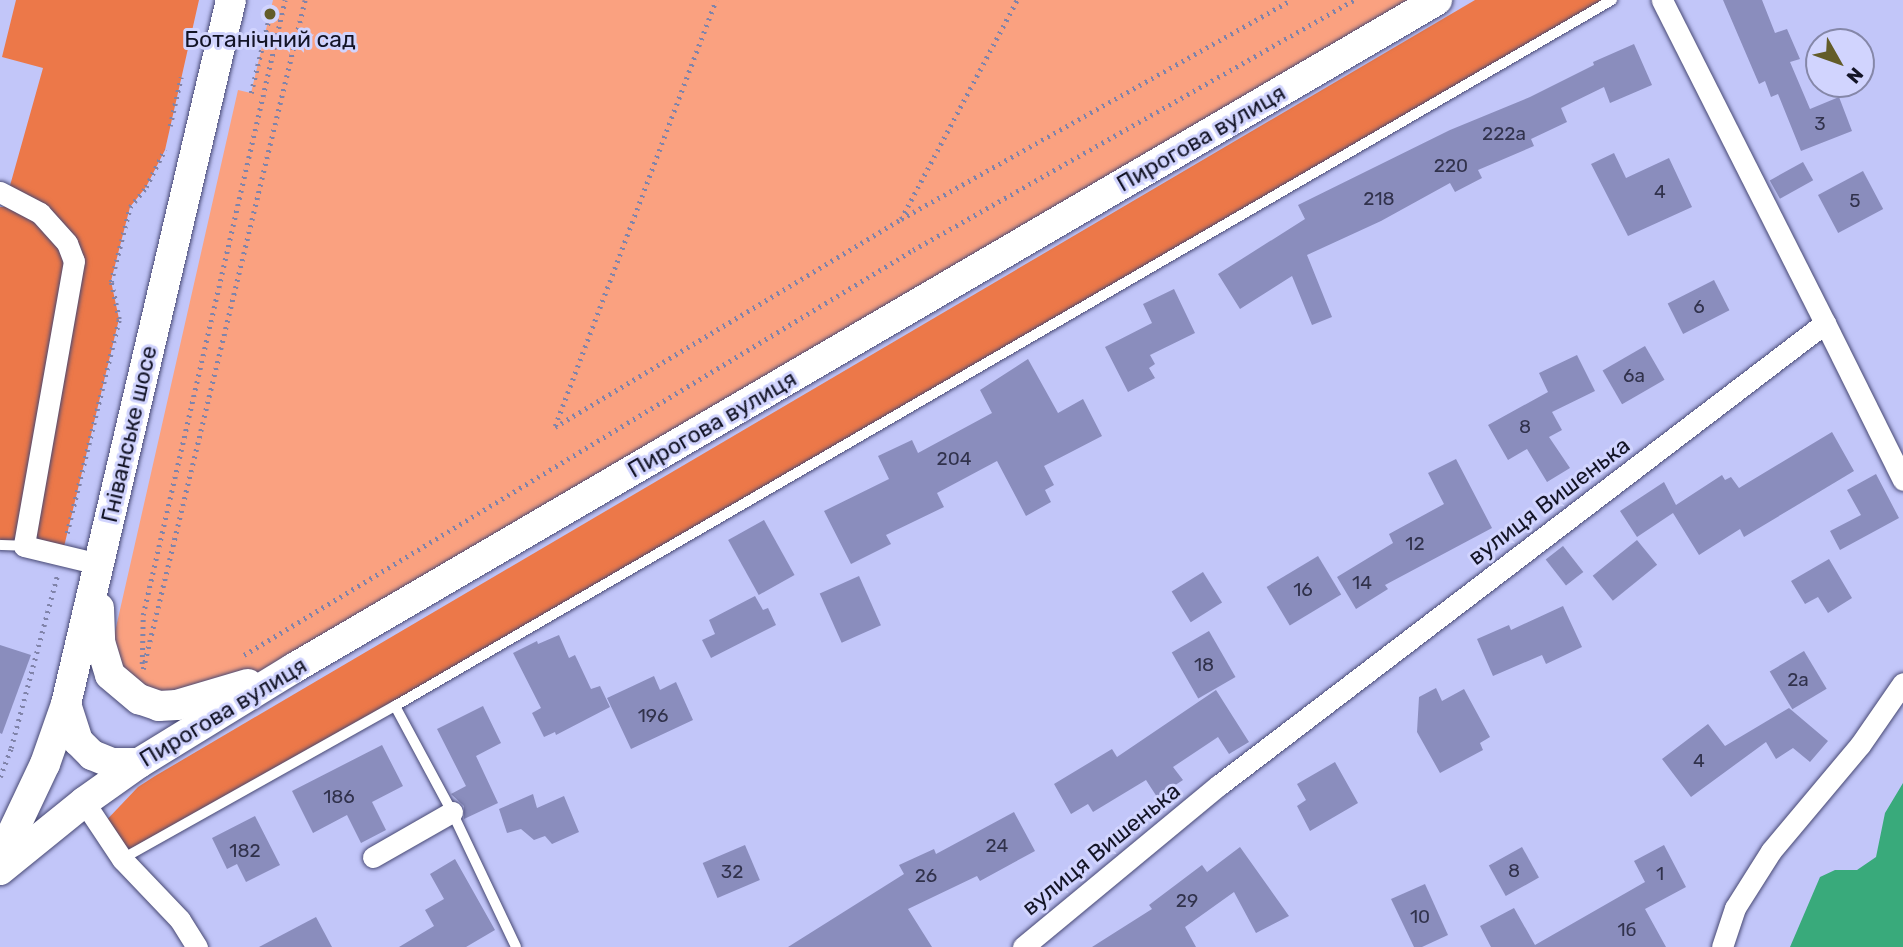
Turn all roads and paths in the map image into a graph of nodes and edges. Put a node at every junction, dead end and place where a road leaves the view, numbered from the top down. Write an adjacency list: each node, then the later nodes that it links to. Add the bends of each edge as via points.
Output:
1 (231, 0): 21 (main road, Гніванське шосе)
2 (285, 0): 24 (path, via 143,615)
3 (304, 0): 24 (path)
4 (716, 0): 15 (path, via 555,427)
5 (1017, 0): 15 (path)
6 (1291, 0): 15 (path)
7 (1354, 0): 22 (path, via 913,250)
8 (1437, 0): 23 (main road, Пирогова вулиця)
9 (1612, 0): 28 (lane)
10 (1662, 0): 16 (street)
11 (270, 14): 13 (path)
12 (181, 77): 20 (path, via 165,150 130,207 111,282 119,318)
13 (251, 93)
14 (0, 192): 19 (street, via 40,213 67,243 74,261)
15 (901, 219)
16 (1825, 323): 17 (street); 39 (street, вулиця Вишенька, via 1219,785)
17 (1903, 480)
18 (0, 545): 19 (lane)
19 (24, 546): 20 (street)
20 (62, 555): 21 (street); 30 (path)
21 (99, 564): 23 (main road, via 104,659 110,675 139,699 159,706 177,705); 27 (main road, Гніванське шосе)
22 (238, 659)
23 (294, 668): 29 (main road, Пирогова вулиця)
24 (142, 672): 25 (path)
25 (151, 678)
26 (1903, 684): 40 (street, via 1860,745 1763,862 1735,908)
27 (65, 704): 29 (main road, via 78,741 92,755 112,763); 34 (main road, Гніванське шосе, via 45,764)
28 (395, 706): 32 (lane); 35 (lane)
29 (139, 763): 31 (main road, Пирогова вулиця)
30 (0, 777)
31 (84, 802): 35 (street); 36 (main road, Пирогова вулиця)
32 (452, 811): 33 (street); 38 (lane)
33 (373, 857)
34 (0, 859)
35 (122, 859): 37 (street, via 180,920)
36 (0, 870)
37 (197, 947)
38 (516, 947)
39 (1023, 947)
40 (1722, 947)

